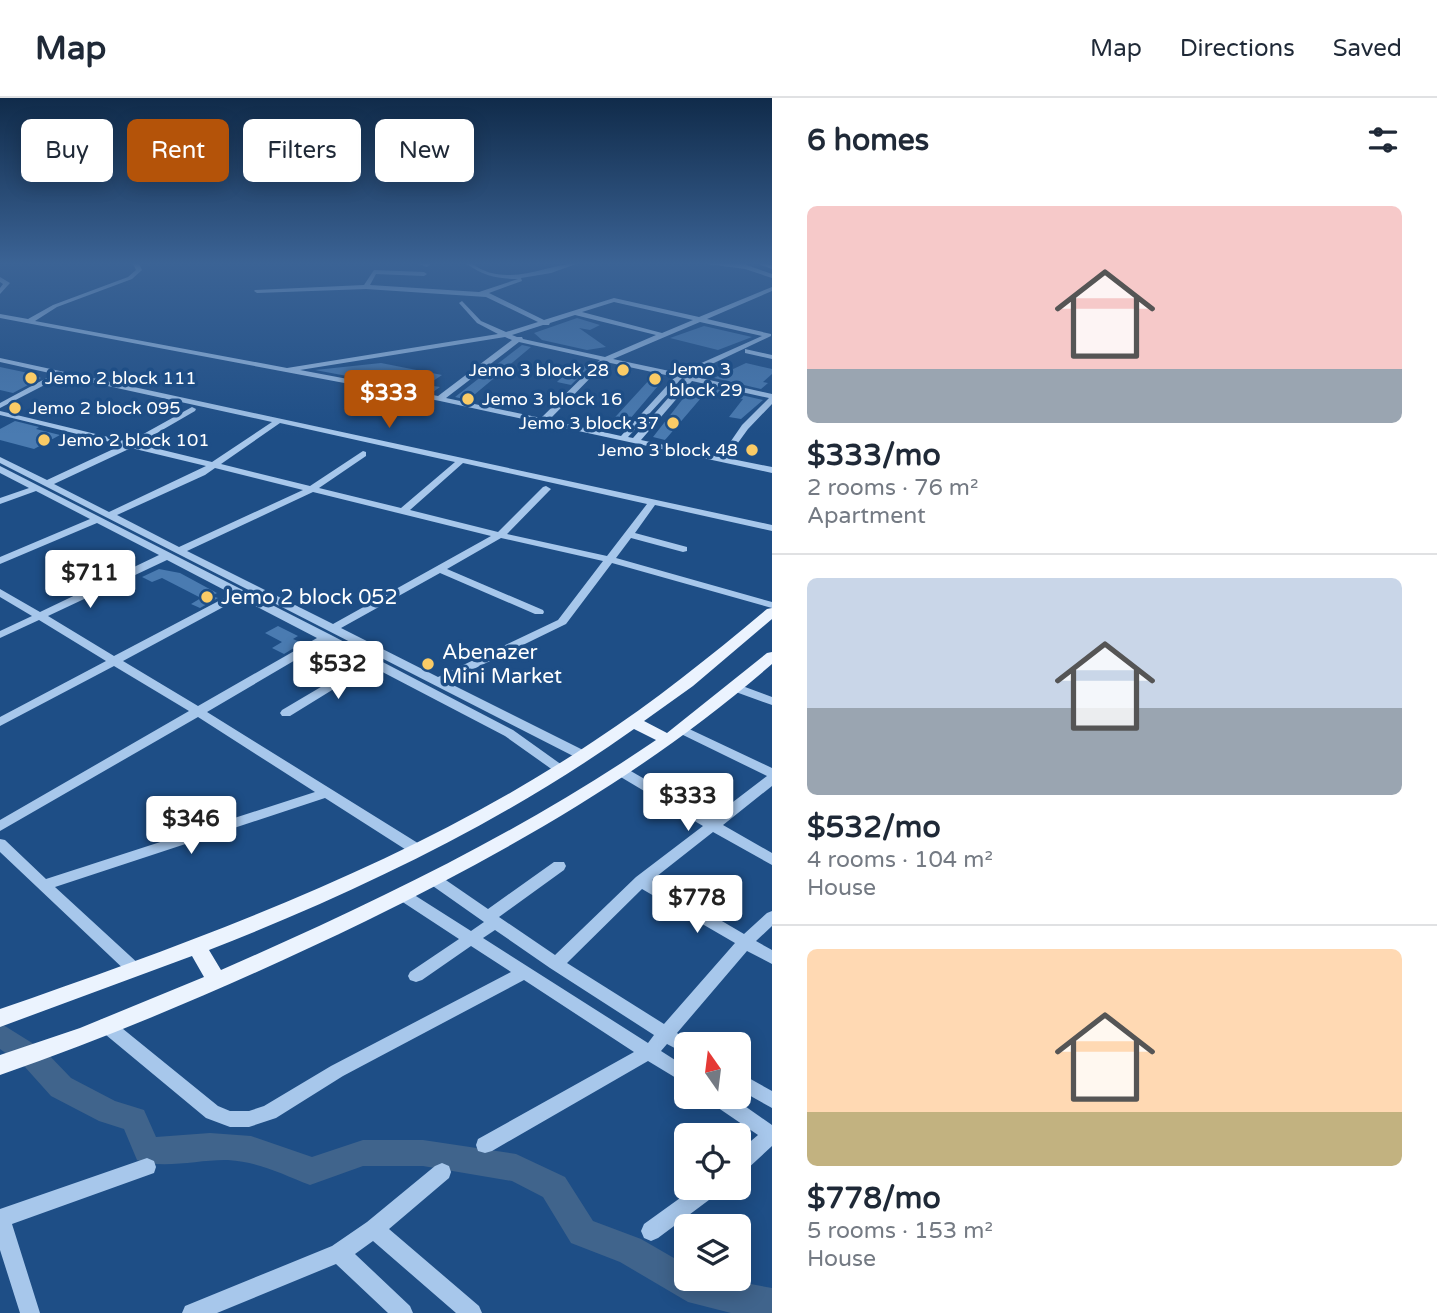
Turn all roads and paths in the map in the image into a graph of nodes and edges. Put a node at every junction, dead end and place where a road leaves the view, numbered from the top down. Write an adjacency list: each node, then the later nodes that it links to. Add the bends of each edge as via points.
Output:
1 (30, 321): 17 (street)
2 (478, 321): 9 (street)
3 (539, 321): 8 (street)
4 (556, 321): 8 (street)
5 (607, 321): 10 (street)
6 (698, 321): 10 (street)
7 (708, 321): 11 (street)
8 (547, 324): 9 (street)
9 (504, 335): 12 (street); 17 (street)
10 (663, 335): 16 (street)
11 (767, 338): 13 (street); 19 (street)
12 (519, 339): 16 (street); 21 (street)
13 (748, 351): 14 (street); 19 (street)
14 (772, 357)
15 (0, 359): 18 (street)
16 (608, 359): 19 (street); 26 (street)
17 (285, 371): 21 (street)
18 (62, 373): 22 (street); 25 (street)
19 (687, 375): 20 (street); 27 (street); 28 (street)
20 (772, 395): 32 (street)
21 (440, 400): 26 (street)
22 (0, 405)
23 (192, 409): 29 (street)
24 (0, 413): 29 (street)
25 (280, 420): 33 (street); 34 (street)
26 (543, 421): 27 (street)
27 (624, 437): 28 (street)
28 (637, 439): 32 (street)
29 (130, 445): 34 (street); 37 (street)
30 (363, 454): 39 (street)
31 (0, 460): 37 (street)
32 (722, 460): 36 (street)
33 (461, 461): 42 (street); 43 (street)
34 (215, 465): 39 (street); 44 (street)
35 (0, 469): 38 (street)
36 (772, 470)
37 (48, 483): 44 (street)
38 (36, 488): 41 (street); 45 (street)
39 (312, 489): 43 (street); 52 (street)
40 (546, 489): 48 (street)
41 (0, 501)
42 (652, 503): 46 (street); 47 (street)
43 (403, 511): 48 (street)
44 (110, 515): 49 (street)
45 (96, 520): 50 (street); 55 (street)
46 (772, 528)
47 (629, 534): 51 (street); 54 (street)
48 (500, 535): 54 (street); 56 (street)
49 (159, 540): 50 (street); 52 (street)
50 (146, 546): 53 (street)
51 (684, 549)
52 (181, 550): 63 (street)
53 (166, 556): 58 (street); 62 (street)
54 (610, 560): 59 (street); 69 (street, via 554,628)
55 (0, 561)
56 (441, 570): 60 (street); 63 (street)
57 (0, 592): 62 (street)
58 (241, 593): 63 (street); 67 (street)
59 (772, 605)
60 (539, 612)
61 (772, 612): 75 (main road)
62 (38, 616): 64 (street); 67 (street)
63 (330, 632): 66 (street); 68 (street); 72 (street)
64 (0, 635)
65 (772, 656): 70 (main road)
66 (372, 661): 68 (street); 73 (street)
67 (115, 662): 72 (street); 74 (street)
68 (393, 665): 69 (street); 78 (street)
69 (438, 682): 77 (street)
70 (737, 688): 71 (street); 76 (main road)
71 (772, 701)
72 (199, 712): 81 (street); 82 (street)
73 (286, 713)
74 (0, 722)
75 (635, 723): 76 (main road); 77 (main road)
76 (677, 736): 79 (main road); 80 (street)
77 (584, 756): 78 (main road)
78 (562, 770): 85 (main road)
79 (624, 773): 83 (street); 88 (main road)
80 (772, 776): 83 (street)
81 (326, 793): 85 (street); 90 (street)
82 (0, 826)
83 (711, 826): 86 (street); 89 (street)
84 (0, 844): 90 (street)
85 (416, 849): 96 (main road)
86 (772, 860)
87 (559, 866): 93 (street)
88 (435, 880): 91 (main road); 93 (street)
89 (641, 881): 95 (street); 98 (street)
90 (44, 885): 99 (street)
91 (403, 895): 94 (street); 102 (main road)
92 (772, 917): 95 (street)
93 (492, 919): 94 (street); 98 (street)
94 (474, 939): 100 (street); 101 (street)
95 (745, 942): 97 (street); 105 (street)
96 (196, 946): 99 (main road); 102 (main road)
97 (772, 958)
98 (556, 964): 105 (street)
99 (135, 970): 103 (main road)
100 (525, 972): 104 (street, via 337,1071 270,1112 249,1119 230,1119 212,1112); 107 (street)
101 (416, 976)
102 (218, 982): 104 (main road)
103 (0, 1018)
104 (106, 1025): 108 (main road)
105 (667, 1036): 106 (street); 107 (street)
106 (674, 1040)
107 (651, 1051): 109 (street); 114 (street)
108 (0, 1065)
109 (674, 1067)
110 (751, 1087): 111 (street)
111 (772, 1100)
112 (736, 1110): 113 (street)
113 (772, 1135): 115 (street)
114 (485, 1145)
115 (751, 1154)
116 (147, 1167): 119 (street)
117 (442, 1172): 120 (street)
118 (694, 1200): 121 (street)
119 (0, 1218): 123 (street)
120 (374, 1229): 122 (street); 126 (street)
121 (651, 1231)
122 (340, 1253): 124 (street); 125 (street)
123 (30, 1313)
124 (192, 1313)
125 (403, 1313)
126 (472, 1313)

